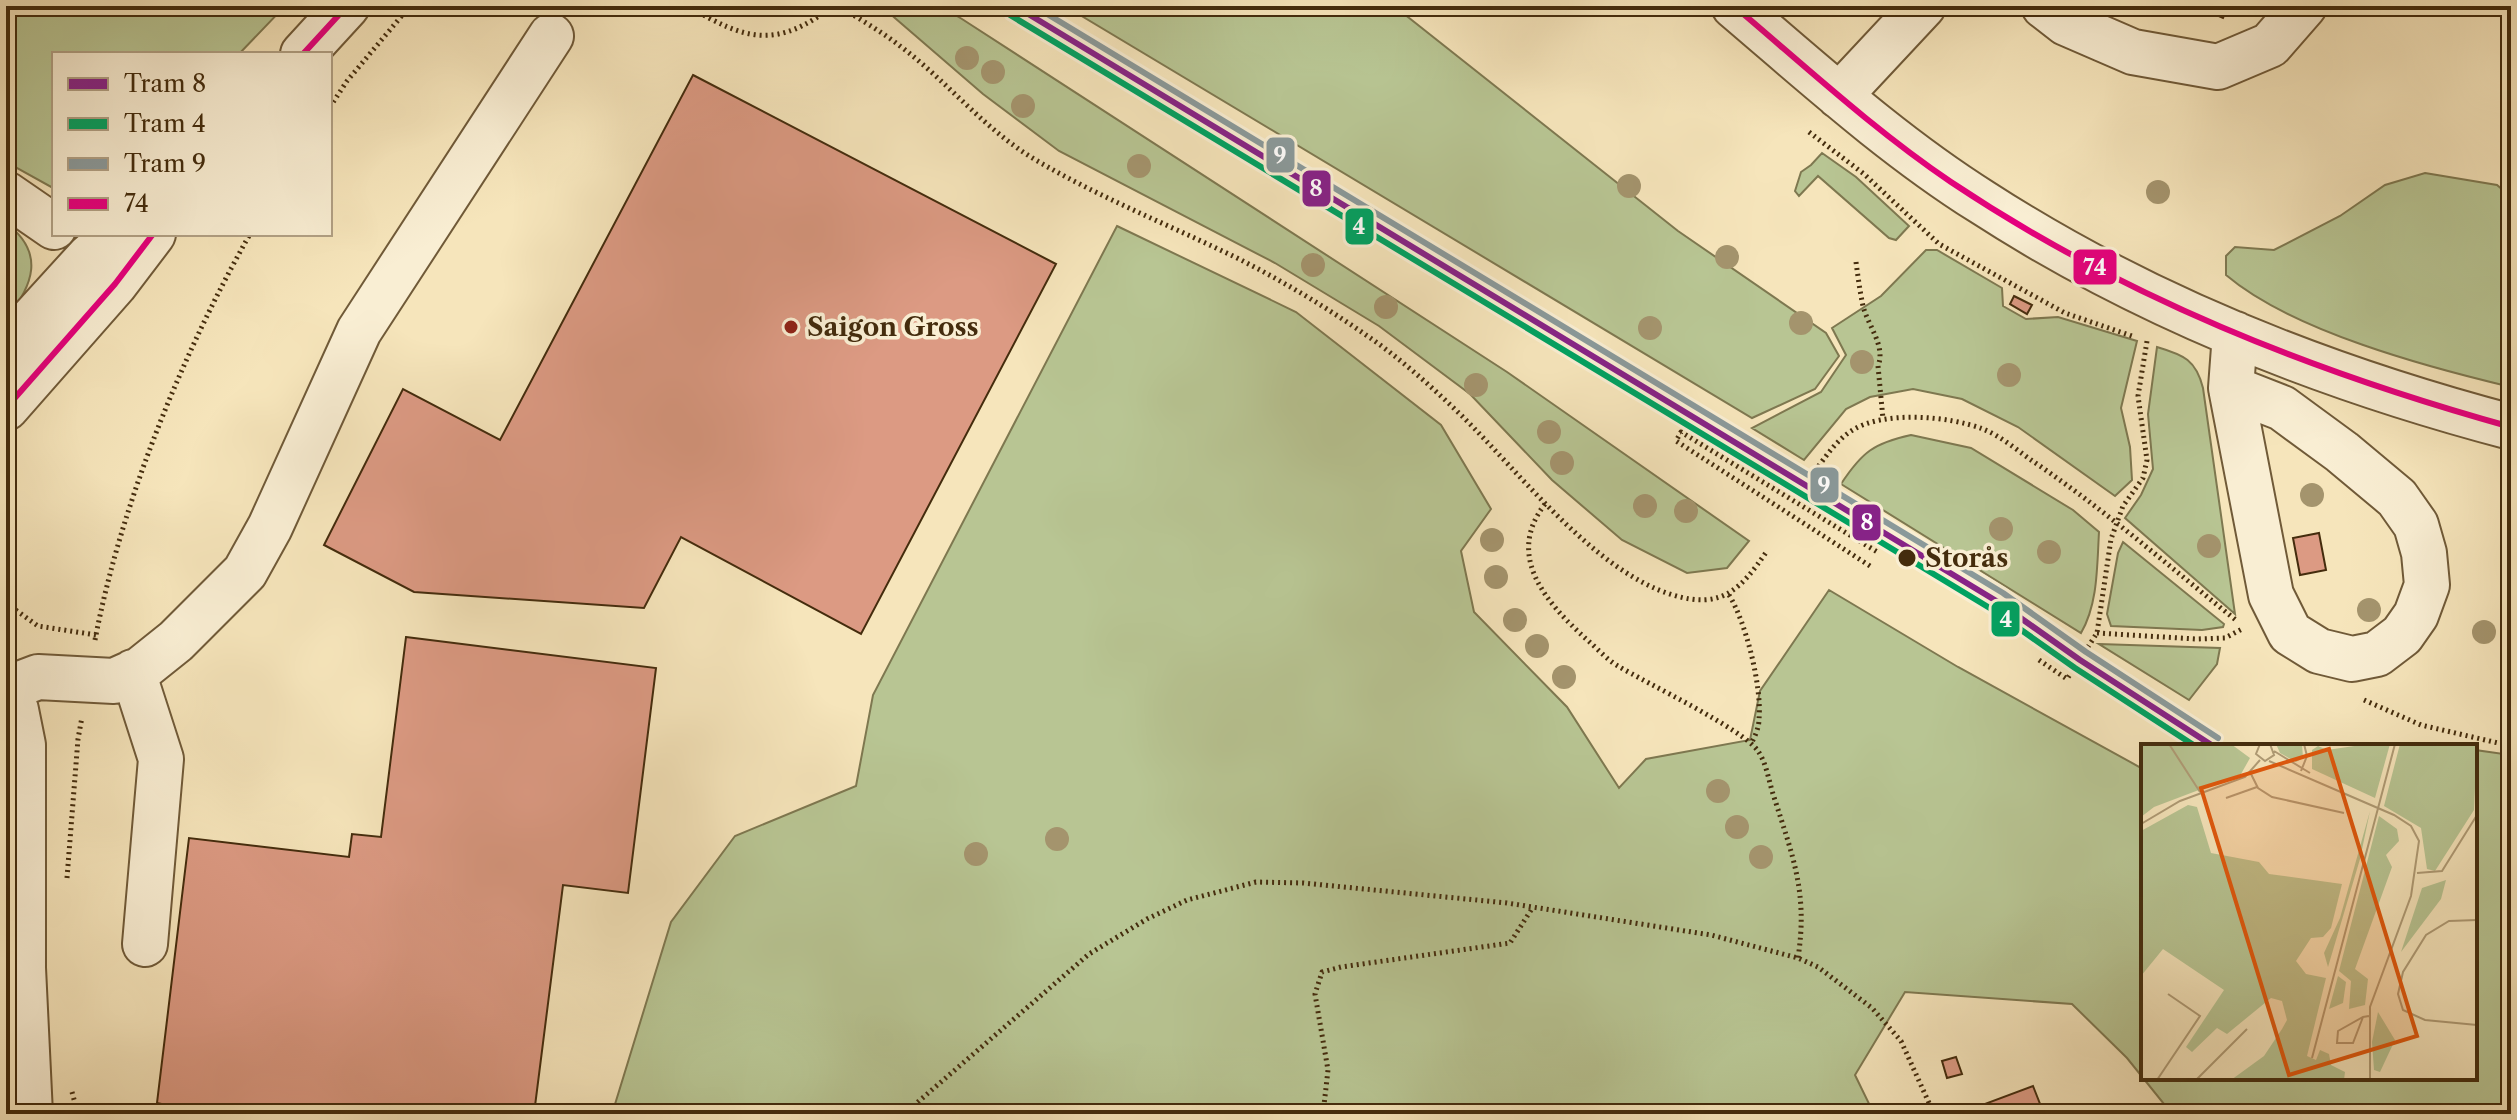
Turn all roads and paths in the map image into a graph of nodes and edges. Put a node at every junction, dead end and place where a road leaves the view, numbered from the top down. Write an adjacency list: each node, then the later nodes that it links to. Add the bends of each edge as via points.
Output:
1 (347, 6): 10 (street)
2 (410, 6): 12 (path)
3 (688, 6): 4 (path, via 738,33 764,36 810,24)
4 (836, 6): 28 (path, via 902,47 995,132 1035,159 1242,261 1367,336 1463,417)
5 (1734, 6): 11 (street)
6 (1923, 6): 11 (street)
7 (2044, 6): 8 (street, via 2066,23 2133,52 2218,67 2270,45)
8 (2304, 6)
9 (551, 36): 39 (street, via 359,331 245,572 176,641)
10 (305, 52)
11 (1839, 96): 19 (street, via 1981,202 2164,305)
12 (332, 104)
13 (1809, 132): 20 (path, via 1864,174 1939,244 2065,313)
14 (6, 194): 15 (street)
15 (52, 226)
16 (147, 236): 17 (street)
17 (96, 252): 22 (street); 24 (street)
18 (1856, 262): 25 (path, via 1881,358)
19 (2235, 334): 23 (street); 26 (street, via 2333,373)
20 (2147, 341): 21 (path); 29 (path, via 2138,396 2147,460 2143,478)
21 (2159, 345)
22 (6, 348)
23 (2231, 388): 23 (street, via 2282,408 2330,443 2397,498 2416,525 2427,585 2402,635 2377,654 2352,659 2319,651 2290,633 2280,617 2271,595)
24 (6, 408)
25 (1883, 419): 27 (path, via 1853,429); 29 (path, via 1934,418 1986,430)
26 (2511, 427)
27 (1815, 471)
28 (1545, 504): 33 (path, via 1614,565 1644,584 1687,599); 41 (path, via 1532,526 1529,564 1558,614 1614,664)
29 (2116, 523): 36 (path)
30 (1767, 551): 33 (path)
31 (1879, 553): 32 (path, via 1681,432 1676,441)
32 (1870, 566)
33 (1729, 595): 41 (path, via 1742,619 1759,703)
34 (6, 603): 37 (path, via 38,626)
35 (2246, 628): 36 (path, via 2225,638 2196,639)
36 (2097, 633): 38 (path, via 2067,679)
37 (96, 635)
38 (2039, 660)
39 (133, 672): 40 (street, via 114,681 38,677); 43 (street, via 161,759)
40 (7, 686): 45 (street, via 23,745 23,968)
41 (1751, 744): 44 (path, via 1763,763 1800,883 1803,925)
42 (1533, 907): 44 (path, via 1711,935); 46 (path, via 1256,882 1187,900 1089,954); 47 (path, via 1510,943 1322,972 1315,994 1328,1070)
43 (145, 944)
44 (1798, 958): 48 (path, via 1872,1008 1901,1041)
45 (30, 1114)
46 (904, 1114)
47 (1323, 1114)
48 (1934, 1114)

